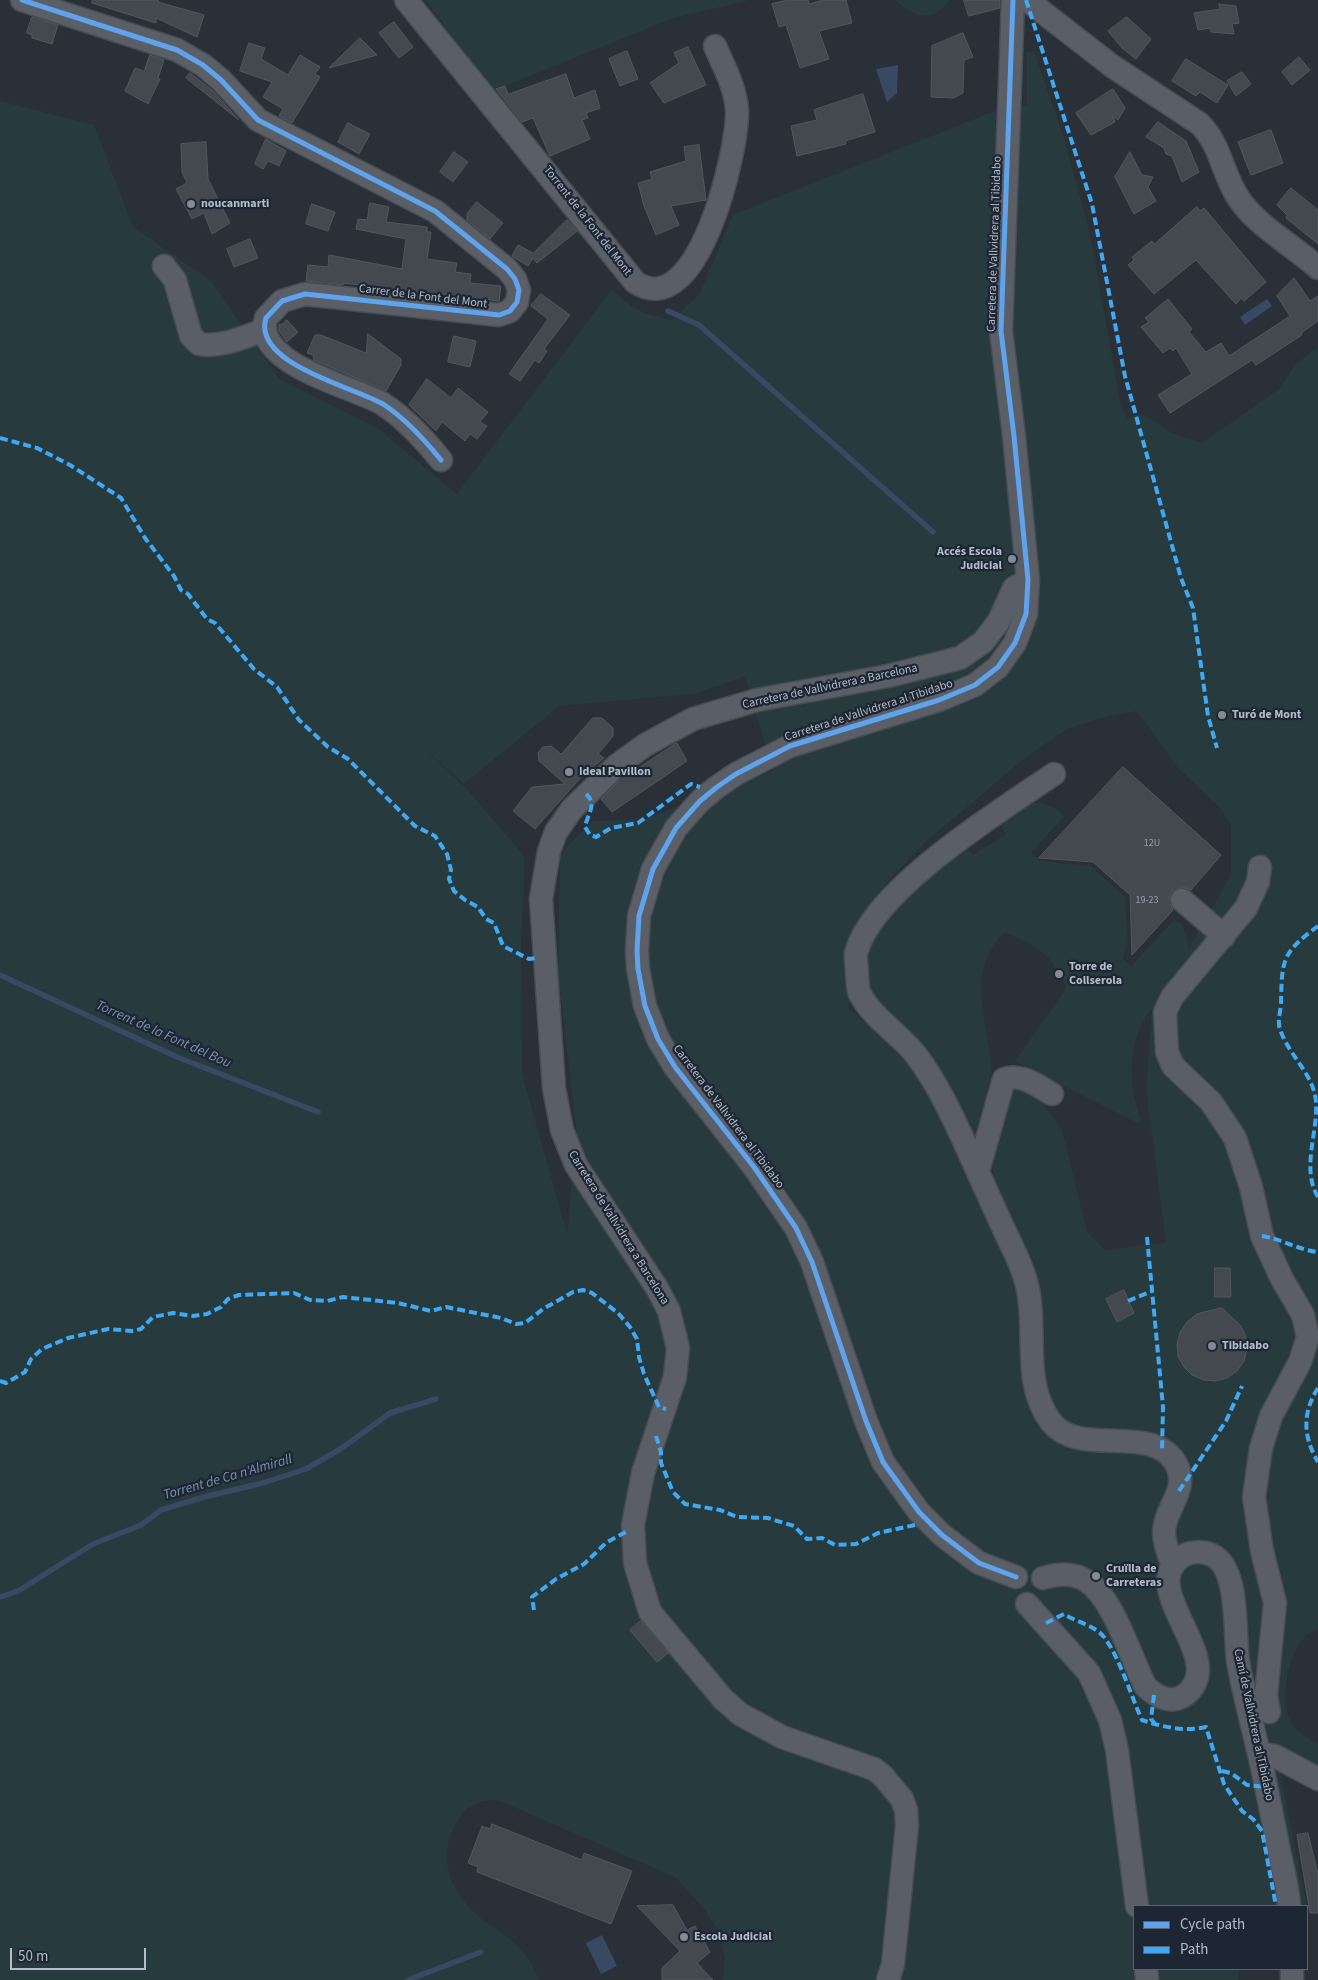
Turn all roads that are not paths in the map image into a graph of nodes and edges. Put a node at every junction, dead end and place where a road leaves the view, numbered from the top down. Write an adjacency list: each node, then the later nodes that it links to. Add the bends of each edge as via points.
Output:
1 (22, 0): 8 (street, Carrer de la Font del Mont, via 159,43 194,59 229,87 258,120 414,199 452,223 507,269 519,290 514,307 499,316 313,294 297,295 276,306 266,318)
2 (406, 0): 5 (street, Torrent de la Font del Mont, via 636,282 650,289 672,285 686,273 711,224 724,185 736,134 736,98)
3 (1013, 0): 10 (street, Carretera de Vallvidrera al Tibidabo, via 1000,331)
4 (1027, 0): 7 (street, via 1112,66 1200,124 1210,136 1243,205)
5 (715, 46)
6 (164, 266): 8 (street, via 175,280 191,336 199,344 238,340)
7 (1318, 268)
8 (264, 330): 9 (street, via 272,347 297,366 372,398 395,413 420,434)
9 (441, 460)
10 (1028, 580): 18 (street, Carretera de Vallvidrera al Tibidabo, via 1026,614 1014,643 998,667 975,685 939,700 790,746 736,774 700,801 676,828 653,869 639,916 637,951 645,1006 658,1039 675,1067 754,1167 796,1228 812,1262 883,1462 919,1512 942,1535 979,1563); 26 (street, Carretera de Vallvidrera a Barcelona, via 1014,588 998,621 983,642 960,658 888,676 757,700 693,719 645,745 601,779 564,820 549,851 541,899 554,1088 566,1144 576,1165 657,1288 669,1311 676,1336 678,1363 675,1377 643,1473 633,1525 635,1563 646,1603 656,1621 723,1699 740,1714 782,1737 874,1769 896,1789 906,1810 907,1825)
11 (1054, 774): 16 (street, via 907,880 870,923 856,955 858,992 884,1025 914,1053 934,1080)
12 (1260, 867): 14 (street, via 1258,882 1246,908)
13 (1182, 900): 14 (street)
14 (1224, 936): 21 (street, via 1172,997 1165,1012 1167,1052 1173,1066 1211,1102 1235,1138 1262,1236 1303,1315 1308,1337 1300,1362 1270,1416 1261,1448 1254,1497 1262,1551 1275,1604 1266,1695)
15 (1052, 1094): 16 (street, via 1026,1080 1013,1076 1004,1079)
16 (978, 1171): 17 (street, via 1026,1283 1034,1379 1040,1402 1050,1421 1079,1439 1157,1448 1167,1453 1176,1464 1179,1491 1164,1531)
17 (1173, 1566): 19 (street, via 1168,1582 1171,1598 1190,1642 1198,1671 1190,1691 1169,1699 1154,1694 1146,1687 1112,1614 1090,1583 1069,1574); 21 (street, Camí de Vallvidrera al Tibidabo, via 1184,1556 1206,1553 1220,1560 1230,1575 1238,1661)
18 (1016, 1577): 19 (street, via 1030,1570); 20 (street, via 1012,1588 1014,1594)
19 (1043, 1578): 20 (street, via 1045,1594 1038,1601)
20 (1027, 1604): 24 (street, via 1089,1673 1110,1720)
21 (1268, 1712): 22 (street, Camí de Vallvidrera al Tibidabo)
22 (1259, 1753): 23 (street, via 1276,1756); 25 (street, Camí de Vallvidrera al Tibidabo)
23 (1318, 1779)
24 (1138, 1905)
25 (1288, 1905)
26 (888, 1980)

